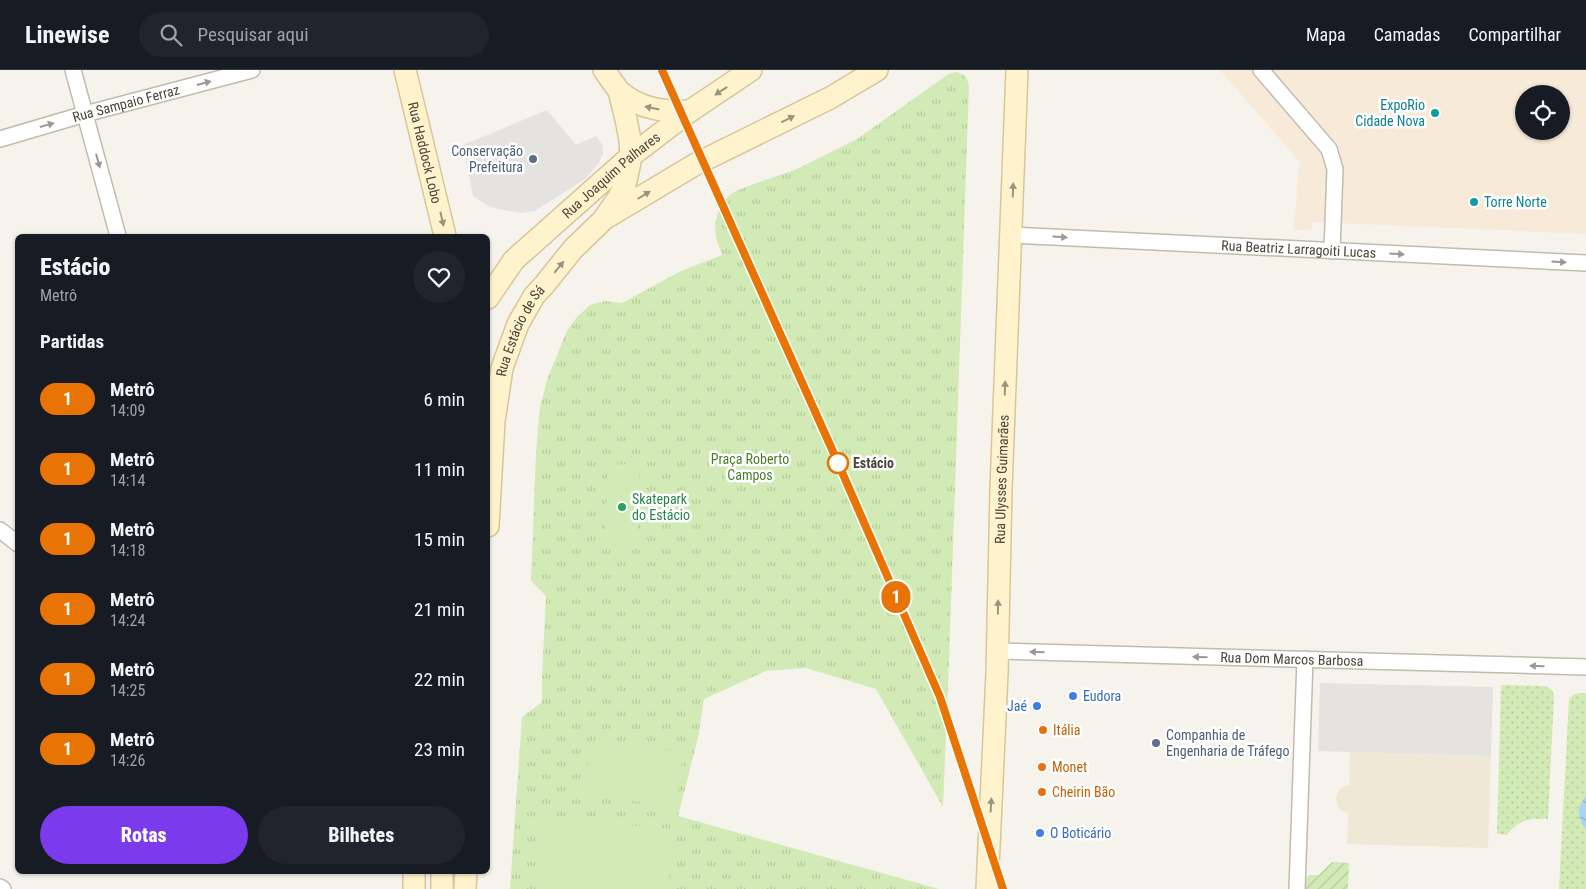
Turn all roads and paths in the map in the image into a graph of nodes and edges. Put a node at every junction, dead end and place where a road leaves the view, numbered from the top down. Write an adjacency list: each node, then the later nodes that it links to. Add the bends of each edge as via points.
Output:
1 (73, 70): 11 (street)
2 (252, 70): 11 (street, Rua Sampaio Ferraz, one-way to 2)
3 (406, 70): 16 (street, Rua Haddock Lobo, one-way to 16)
4 (604, 70): 9 (street)
5 (752, 70): 10 (street, Rua Joaquim Palhares, one-way to 10)
6 (877, 70): 14 (street, one-way to 6, via 696,164 830,98)
7 (1017, 70): 17 (street, Rua Ulysses Guimarães, one-way to 7)
8 (1261, 70): 18 (street, via 1329,149 1335,170)
9 (619, 91): 10 (street, one-way to 9, via 641,106); 13 (street)
10 (690, 111): 13 (street, Rua Joaquim Palhares)
11 (85, 114): 12 (street, Rua Sampaio Ferraz, one-way to 11); 15 (street, one-way to 15)
12 (0, 139)
13 (631, 156): 14 (street, via 625,185); 20 (street, Rua Joaquim Palhares, via 514,260)
14 (603, 220): 21 (street, Rua Estácio de Sá, one-way to 14, via 494,421 502,368 518,324 534,296)
15 (117, 234)
16 (445, 234)
17 (1011, 235): 18 (street, Rua Beatriz Larragoiti Lucas, one-way to 18); 24 (street, Rua Ulysses Guimarães, one-way to 17, via 1000,489)
18 (1332, 250): 19 (street, Rua Beatriz Larragoiti Lucas, one-way to 19)
19 (1586, 263)
20 (490, 295)
21 (490, 491)
22 (0, 530): 23 (street)
23 (15, 540)
24 (998, 651): 25 (street, Rua Dom Marcos Barbosa, one-way to 24); 33 (street, Rua Ulysses Guimarães, one-way to 24)
25 (1305, 659): 26 (street, Rua Dom Marcos Barbosa, one-way to 25); 34 (street)
26 (1586, 667)
27 (414, 874): 30 (street)
28 (442, 874): 31 (street)
29 (466, 874): 32 (street)
30 (414, 889)
31 (442, 889)
32 (465, 889)
33 (987, 889)
34 (1297, 889)

